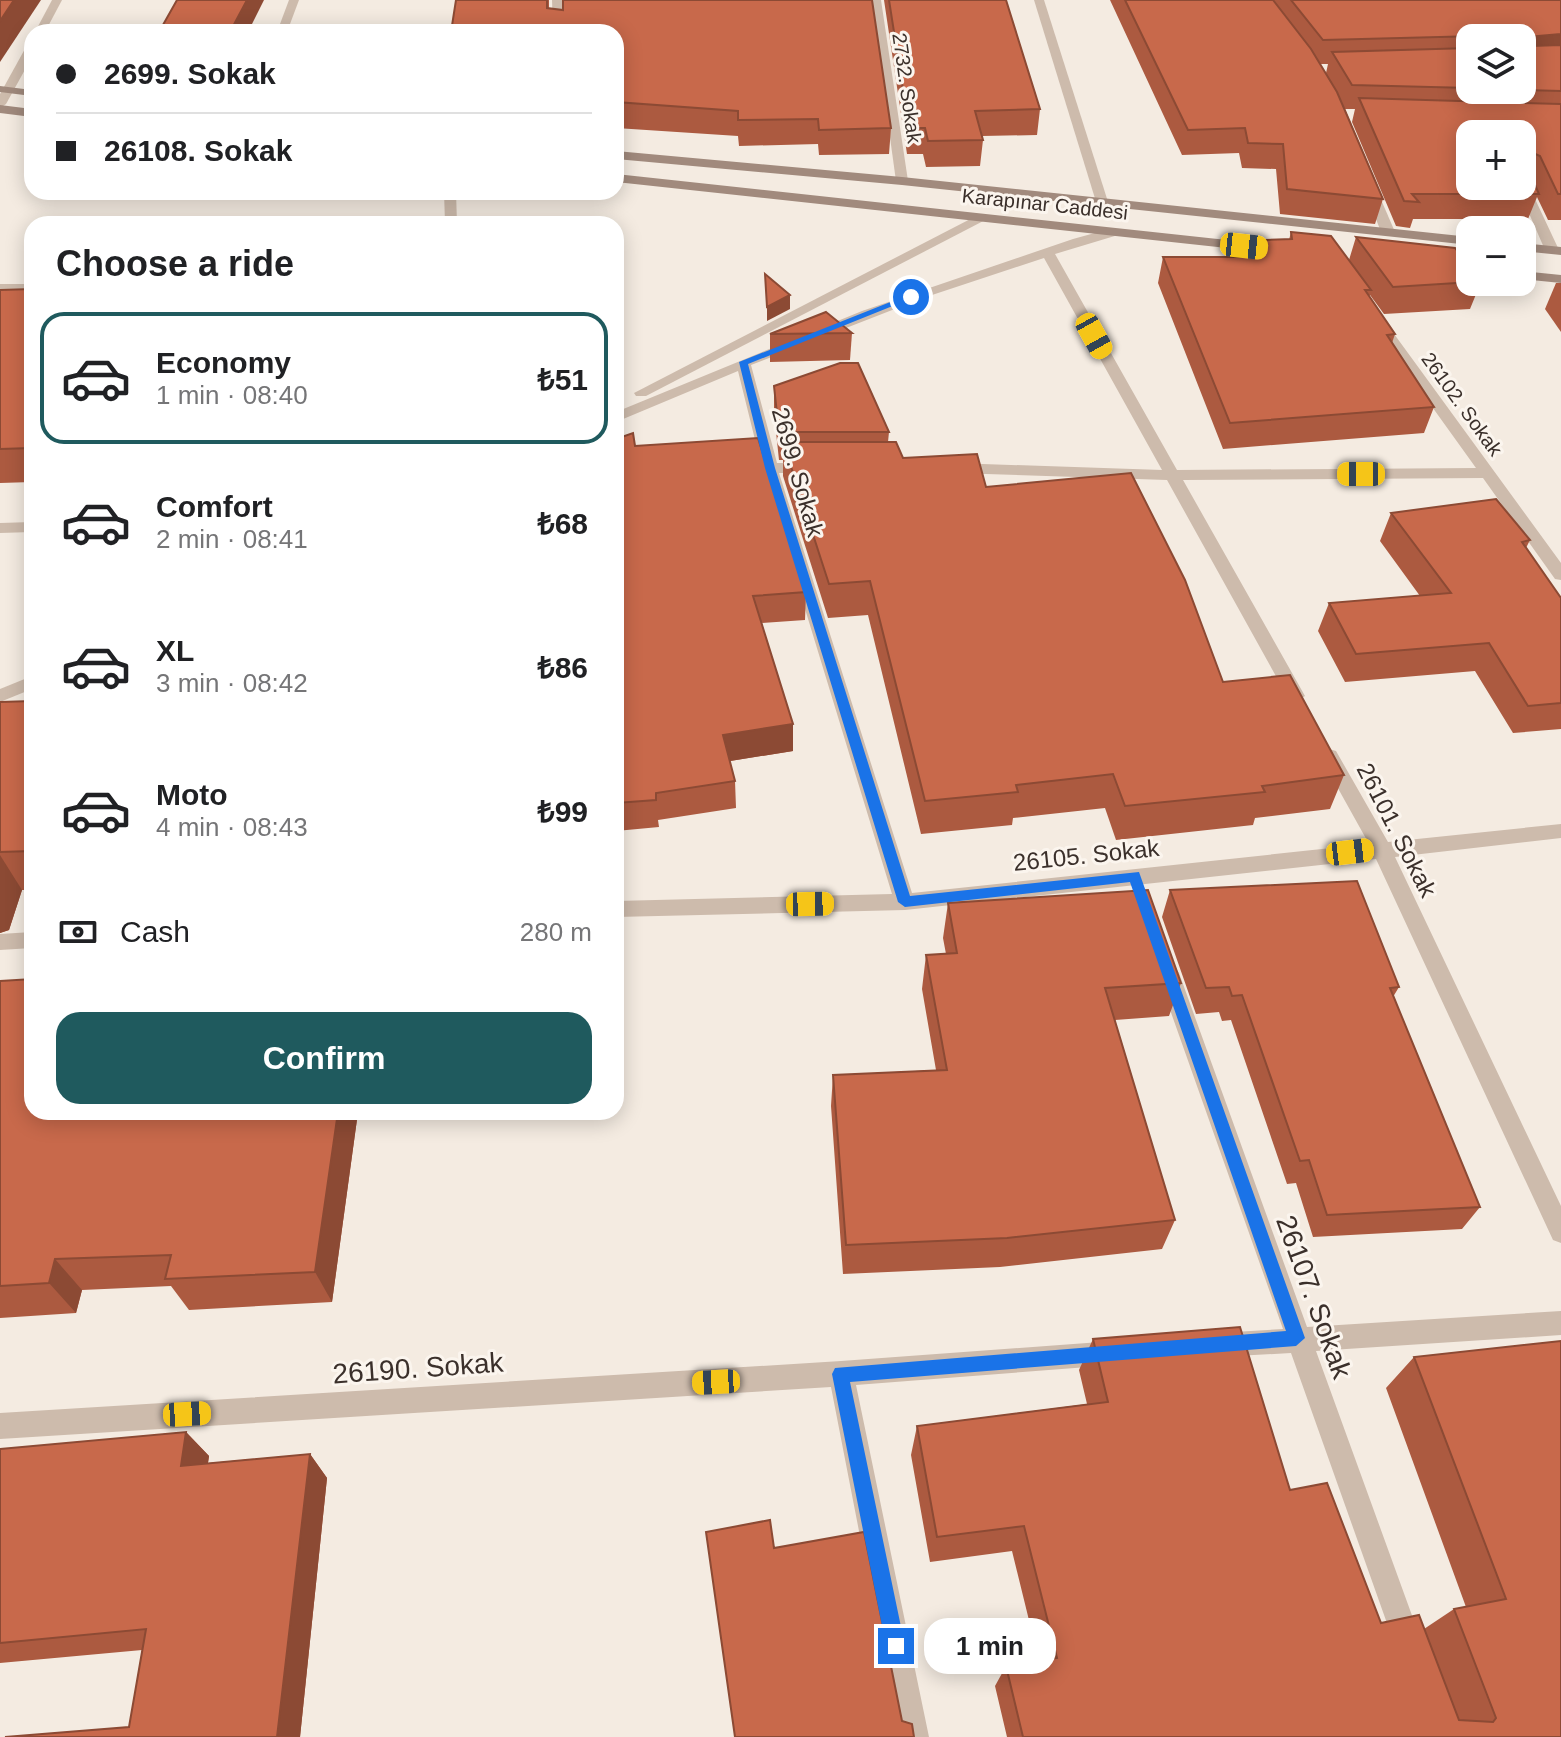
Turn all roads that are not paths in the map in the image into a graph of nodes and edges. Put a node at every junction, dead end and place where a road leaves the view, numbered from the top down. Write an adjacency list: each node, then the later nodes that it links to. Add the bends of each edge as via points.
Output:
1 (57, 0): 6 (street)
2 (294, 0): 7 (street)
3 (557, 0): 8 (street)
4 (876, 0): 17 (street, 2732. Sokak)
5 (1039, 0): 19 (street)
6 (44, 24)
7 (285, 24)
8 (558, 24)
9 (24, 59): 10 (street)
10 (4, 89): 11 (main road); 12 (street)
11 (24, 92)
12 (0, 107): 13 (main road)
13 (24, 112)
14 (624, 156): 17 (main road, Karapınar Caddesi)
15 (1364, 173): 22 (street)
16 (624, 179): 20 (main road, Karapınar Caddesi)
17 (902, 181): 19 (main road, Karapınar Caddesi)
18 (1530, 200): 26 (street)
19 (1103, 205): 22 (main road, Karapınar Caddesi)
20 (985, 217): 21 (main road, Karapınar Caddesi); 34 (street)
21 (1113, 232): 25 (main road, Karapınar Caddesi); 27 (street, via 1079,238)
22 (1388, 232): 23 (main road, Karapınar Caddesi)
23 (1456, 239)
24 (1536, 248): 26 (main road)
25 (1284, 250)
26 (1557, 250)
27 (1048, 253): 33 (street, via 938,286); 40 (street)
28 (1536, 276): 29 (main road)
29 (1561, 279)
30 (0, 288): 31 (street)
31 (24, 288)
32 (1367, 307): 39 (street, 26102. Sokak)
33 (743, 362): 35 (street); 36 (street, 2699. Sokak)
34 (624, 402)
35 (624, 414)
36 (770, 468): 37 (street); 51 (street, 2699. Sokak)
37 (831, 468)
38 (939, 468): 40 (street)
39 (1487, 473): 40 (street); 43 (street, 26102. Sokak)
40 (1172, 475): 46 (street)
41 (24, 527): 42 (street)
42 (0, 528)
43 (1561, 575)
44 (24, 686): 45 (street)
45 (0, 696)
46 (1303, 710)
47 (1319, 738): 49 (street, 26101. Sokak)
48 (1561, 831): 49 (street, 26105. Sokak)
49 (1381, 848): 50 (street, 26105. Sokak); 57 (street, 26101. Sokak)
50 (1134, 876): 51 (street, 26105. Sokak); 52 (street)
51 (905, 902): 53 (street, 26105. Sokak)
52 (1145, 906)
53 (624, 909)
54 (24, 940): 55 (street)
55 (0, 942)
56 (1161, 951): 59 (street, 26107. Sokak)
57 (1561, 1232)
58 (1561, 1323): 59 (street)
59 (1296, 1338): 60 (street); 64 (street, 26107. Sokak)
60 (1186, 1347)
61 (1139, 1351): 62 (street, 26190. Sokak)
62 (841, 1374): 63 (street, 26190. Sokak); 65 (street)
63 (0, 1426)
64 (1416, 1663)
65 (914, 1737)

